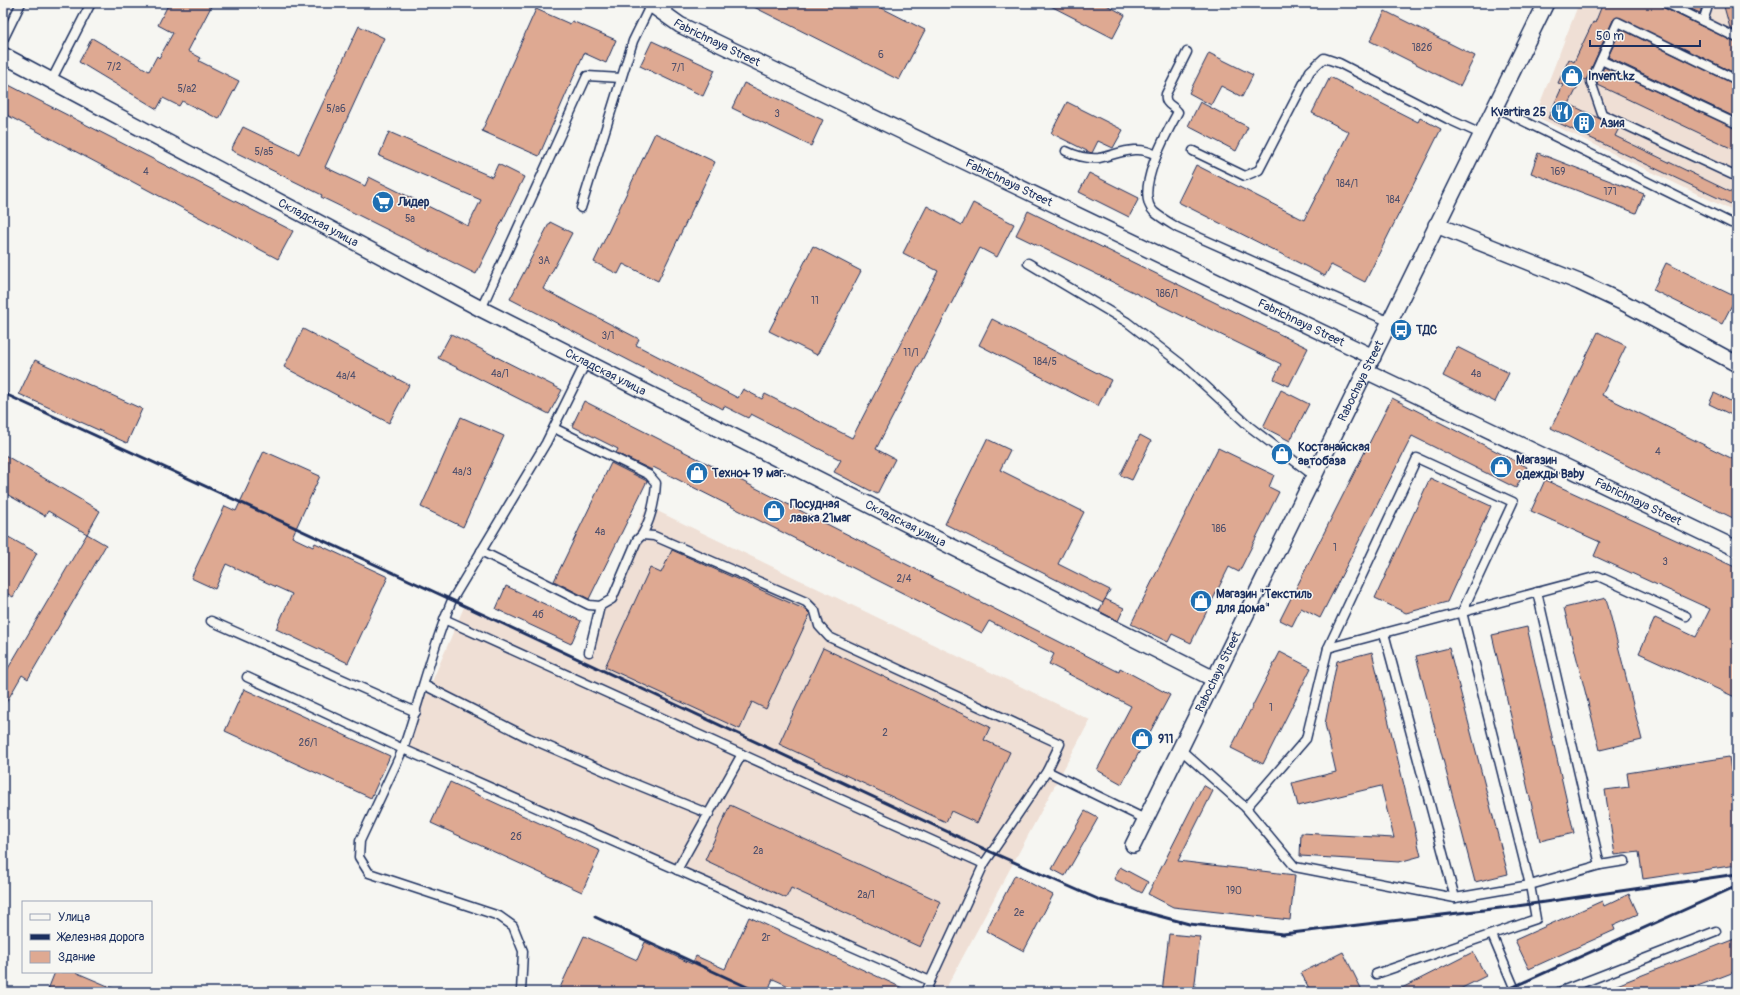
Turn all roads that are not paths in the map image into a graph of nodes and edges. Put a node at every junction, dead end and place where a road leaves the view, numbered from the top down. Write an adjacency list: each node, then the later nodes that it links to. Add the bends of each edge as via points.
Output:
1 (21, 3): 10 (lane)
2 (91, 3): 16 (lane)
3 (1546, 3): 17 (street, Rabochaya Street)
4 (1667, 3): 8 (lane)
5 (1709, 3): 8 (lane)
6 (650, 4): 7 (street, Fabrichnaya Street); 14 (lane, via 633,41)
7 (667, 8): 30 (street, Fabrichnaya Street, via 680,25)
8 (1703, 21): 9 (lane)
9 (1737, 38)
10 (3, 40)
11 (1187, 52): 22 (lane, via 1165,98 1169,106 1178,112)
12 (3, 55): 16 (street, Складская улица)
13 (1601, 60): 15 (lane, via 1618,22); 18 (lane); 23 (lane, via 1590,82 1602,114)
14 (621, 78): 24 (lane); 28 (lane, via 587,76)
15 (1737, 80)
16 (51, 81): 28 (street, Складская улица)
17 (1495, 107): 19 (street, Rabochaya Street); 25 (lane)
18 (1737, 124)
19 (1481, 134): 21 (lane, via 1339,63 1324,58 1310,71 1259,170 1245,176); 26 (street, Rabochaya Street)
20 (1066, 151): 22 (lane, via 1078,156 1097,158 1140,149)
21 (1193, 151)
22 (1156, 155): 29 (lane, via 1147,195 1153,212 1178,228)
23 (1737, 177)
24 (580, 208)
25 (1731, 223)
26 (1436, 224): 29 (street, Rabochaya Street); 32 (street, via 1579,282 1626,304)
27 (1028, 264): 35 (lane, via 1127,322 1185,368 1250,427)
28 (481, 309): 31 (street, Складская улица)
29 (1390, 322): 30 (street, Rabochaya Street)
30 (1373, 357): 33 (street, Rabochaya Street)
31 (586, 362): 34 (lane); 49 (street, Складская улица)
32 (1737, 364)
33 (1366, 371): 35 (street, Rabochaya Street); 37 (street, Fabrichnaya Street)
34 (554, 428): 36 (lane, via 649,475 656,483 650,517); 38 (lane)
35 (1314, 476): 49 (street, Rabochaya Street)
36 (642, 535): 40 (lane, via 637,540 612,599); 55 (lane, via 654,536 806,602 815,611 819,626 829,637 1060,744)
37 (1737, 549)
38 (481, 551): 40 (lane, via 589,605); 43 (lane)
39 (1537, 592): 41 (lane); 42 (lane, via 1598,576); 62 (lane)
40 (600, 606): 47 (lane)
41 (1462, 612): 45 (lane); 46 (lane, via 1513,502 1417,458); 64 (lane)
42 (1686, 616)
43 (444, 618): 50 (lane); 54 (lane)
44 (212, 621): 51 (lane)
45 (1384, 633): 46 (lane); 65 (lane)
46 (1328, 648): 56 (lane, via 1306,739)
47 (589, 652)
48 (247, 677): 52 (lane)
49 (1214, 679): 53 (street, Rabochaya Street)
50 (424, 685): 51 (lane); 57 (lane, via 529,738)
51 (416, 712): 52 (lane)
52 (403, 749): 63 (lane); 70 (lane, via 360,841 359,857 368,873 499,916 513,926 523,951)
53 (1180, 749): 56 (lane); 58 (street, Rabochaya Street)
54 (742, 754): 57 (lane); 61 (lane)
55 (1047, 771): 58 (lane); 61 (lane)
56 (1246, 808): 65 (lane, via 1295,868)
57 (709, 814): 63 (lane)
58 (1146, 819): 59 (street, Rabochaya Street)
59 (1133, 845)
60 (1625, 861): 62 (lane)
61 (984, 864): 69 (lane)
62 (1600, 865): 64 (lane)
63 (677, 870): 69 (lane)
64 (1530, 885): 65 (lane); 67 (lane, via 1536,919)
65 (1456, 898)
66 (1716, 931): 73 (lane)
67 (1492, 935): 68 (lane); 72 (lane)
68 (1376, 974)
69 (930, 981): 71 (lane)
70 (521, 992)
71 (925, 992)
72 (1516, 992)
73 (1559, 992)

